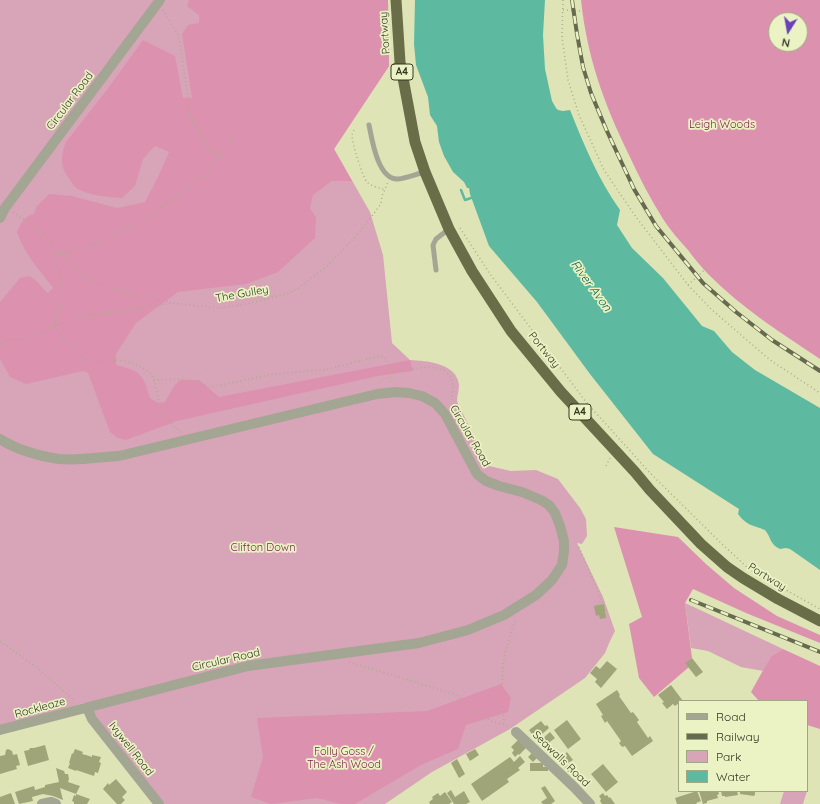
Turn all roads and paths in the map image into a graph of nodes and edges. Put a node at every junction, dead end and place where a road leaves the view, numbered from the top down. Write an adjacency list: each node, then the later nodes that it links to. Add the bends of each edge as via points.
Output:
1 (396, 0): 10 (highway, Portway / A4, via 400,62 415,142)
2 (563, 0): 4 (path)
3 (161, 3): 9 (path, via 179,36 191,118 210,152); 13 (street, Circular Road)
4 (563, 10): 5 (path); 19 (path, via 562,38 568,80 579,115 604,170)
5 (600, 12)
6 (369, 125): 11 (lane, via 380,164)
7 (354, 130): 12 (path, via 352,137 363,175 371,185)
8 (236, 135): 9 (path)
9 (221, 156): 16 (path, via 205,175 143,220 79,251)
10 (425, 172): 11 (lane, via 399,179); 15 (highway, Portway / A4)
11 (390, 178): 12 (path, The Gulley)
12 (385, 190): 20 (path, The Gulley, via 381,204 359,233 327,266 299,288 247,304 218,308)
13 (5, 208): 14 (street, Circular Road); 16 (path, via 41,232)
14 (0, 218)
15 (453, 226): 18 (lane, via 436,239 433,245); 33 (path, Portway, via 582,396 650,473 750,570); 36 (highway, Portway / A4, via 472,271 511,331 561,392 660,501 727,567 778,599)
16 (61, 253): 20 (path, via 84,277 95,283); 21 (path, via 54,254 53,259 59,270 64,292)
17 (711, 264): 19 (path)
18 (436, 270)
19 (688, 285): 26 (path, via 711,309 770,360)
20 (172, 303): 21 (path, The Gulley, via 81,317)
21 (54, 326): 22 (path, The Gulley, via 28,339 10,339); 24 (path, via 80,355 96,362 122,359 151,374)
22 (0, 344)
23 (389, 373): 24 (path, via 387,359 380,356 324,370 269,375 211,388 184,379); 25 (path); 27 (path, via 436,367 445,370 452,378 454,394)
24 (154, 380): 28 (path, via 163,414)
25 (391, 387)
26 (820, 393)
27 (451, 403)
28 (182, 434)
29 (0, 439): 39 (street, Circular Road, via 30,452 60,459 119,456 377,394 409,393 435,403 445,414 477,474 492,484 522,492 549,505 560,526 564,551 562,565 552,580 536,595 504,615 468,630 419,643 248,666)
30 (579, 547): 31 (path)
31 (600, 597): 32 (path); 34 (path)
32 (597, 605)
33 (820, 609)
34 (605, 611)
35 (516, 616): 40 (path, via 503,667)
36 (820, 621)
37 (0, 641): 39 (path, via 36,667)
38 (343, 660): 40 (path, via 454,694 479,714 493,722)
39 (84, 709): 41 (street, Rockleaze); 45 (street, Ivywell Road)
40 (504, 724): 42 (path)
41 (0, 730)
42 (516, 732): 46 (street, Seawalls Road)
43 (42, 804): 44 (street)
44 (56, 804)
45 (159, 804)
46 (590, 804)

